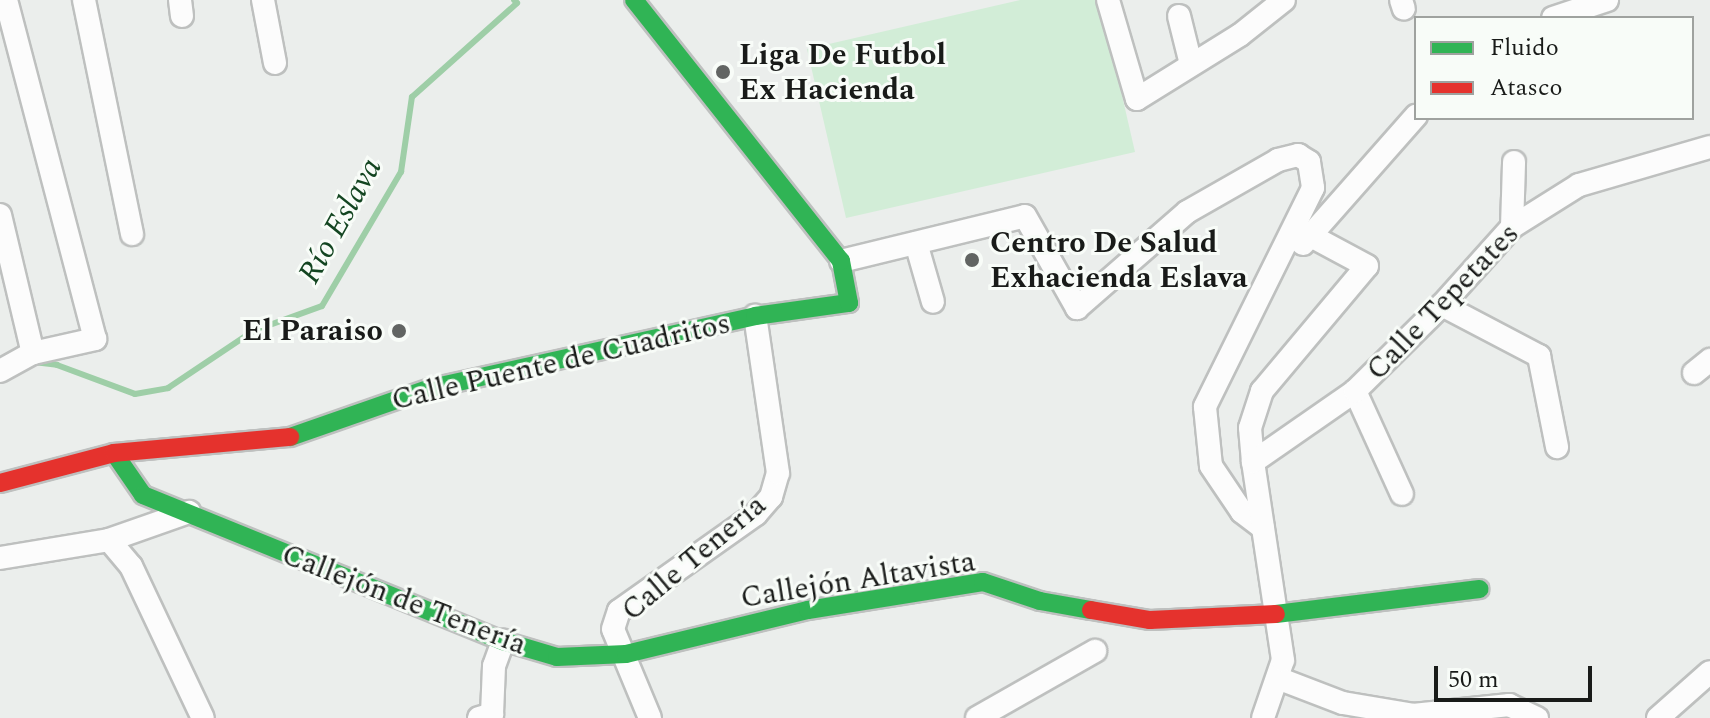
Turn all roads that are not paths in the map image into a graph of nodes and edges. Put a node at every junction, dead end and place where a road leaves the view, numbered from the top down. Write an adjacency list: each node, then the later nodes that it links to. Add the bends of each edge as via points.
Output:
1 (6, 0): 25 (street, via 95,339)
2 (84, 0): 17 (street)
3 (263, 0): 10 (street)
4 (634, 0): 20 (street, Calle Puente de Cuadritos)
5 (1108, 0): 11 (street, via 1137,99)
6 (1284, 0): 11 (street)
7 (1607, 0): 9 (street)
8 (1179, 16): 11 (street)
9 (1559, 16)
10 (275, 63)
11 (1191, 64)
12 (1414, 118): 18 (street)
13 (1710, 147): 16 (street, Calle Tepetates, via 1579,185)
14 (1514, 162): 16 (street)
15 (0, 215): 25 (street)
16 (1512, 227): 23 (street, Calle Tepetates)
17 (132, 234)
18 (1311, 236): 21 (street); 30 (street, via 1367,266 1262,391 1250,428)
19 (916, 243): 20 (street); 21 (street, via 1025,216 1077,308 1187,212 1278,160 1298,155 1309,162 1313,188); 22 (street)
20 (841, 261): 24 (street, Calle Puente de Cuadritos, via 849,303)
21 (1272, 275): 34 (street, via 1205,407 1211,466 1242,512)
22 (933, 302)
23 (1442, 305): 27 (street, Calle Tepetates); 28 (street, via 1539,356)
24 (755, 316): 29 (street, Calle Puente de Cuadritos, via 431,388 278,441); 41 (street, Calle Tenería, via 775,429 778,473 771,497 756,514 619,611 613,629)
25 (33, 353): 26 (street)
26 (0, 371)
27 (1355, 391): 30 (street, Calle Tepetates); 32 (street)
28 (1557, 447)
29 (114, 453): 31 (street, Calle Puente de Cuadritos); 33 (street, Callejón de Tenería, via 143,495)
30 (1253, 462): 34 (street)
31 (0, 483)
32 (1402, 494)
33 (189, 512): 35 (street); 39 (street, Callejón de Tenería)
34 (1263, 528): 38 (street)
35 (109, 540): 36 (street); 44 (street, via 131,566)
36 (0, 558)
37 (1479, 589): 38 (street, Callejón Altavista)
38 (1279, 614): 41 (street, Callejón Altavista, via 1150,620 1040,601 983,582 808,610); 43 (street)
39 (503, 641): 41 (street, Callejón de Tenería, via 557,657); 45 (street, via 494,666 492,714)
40 (1095, 651): 47 (street)
41 (626, 654): 46 (street, Calle Tenería)
42 (1710, 672): 50 (street)
43 (1280, 679): 48 (street); 49 (street, via 1343,703 1413,715 1509,705)
44 (203, 718)
45 (479, 718)
46 (650, 718)
47 (977, 718)
48 (1263, 718)
49 (1537, 718)
50 (1658, 718)

